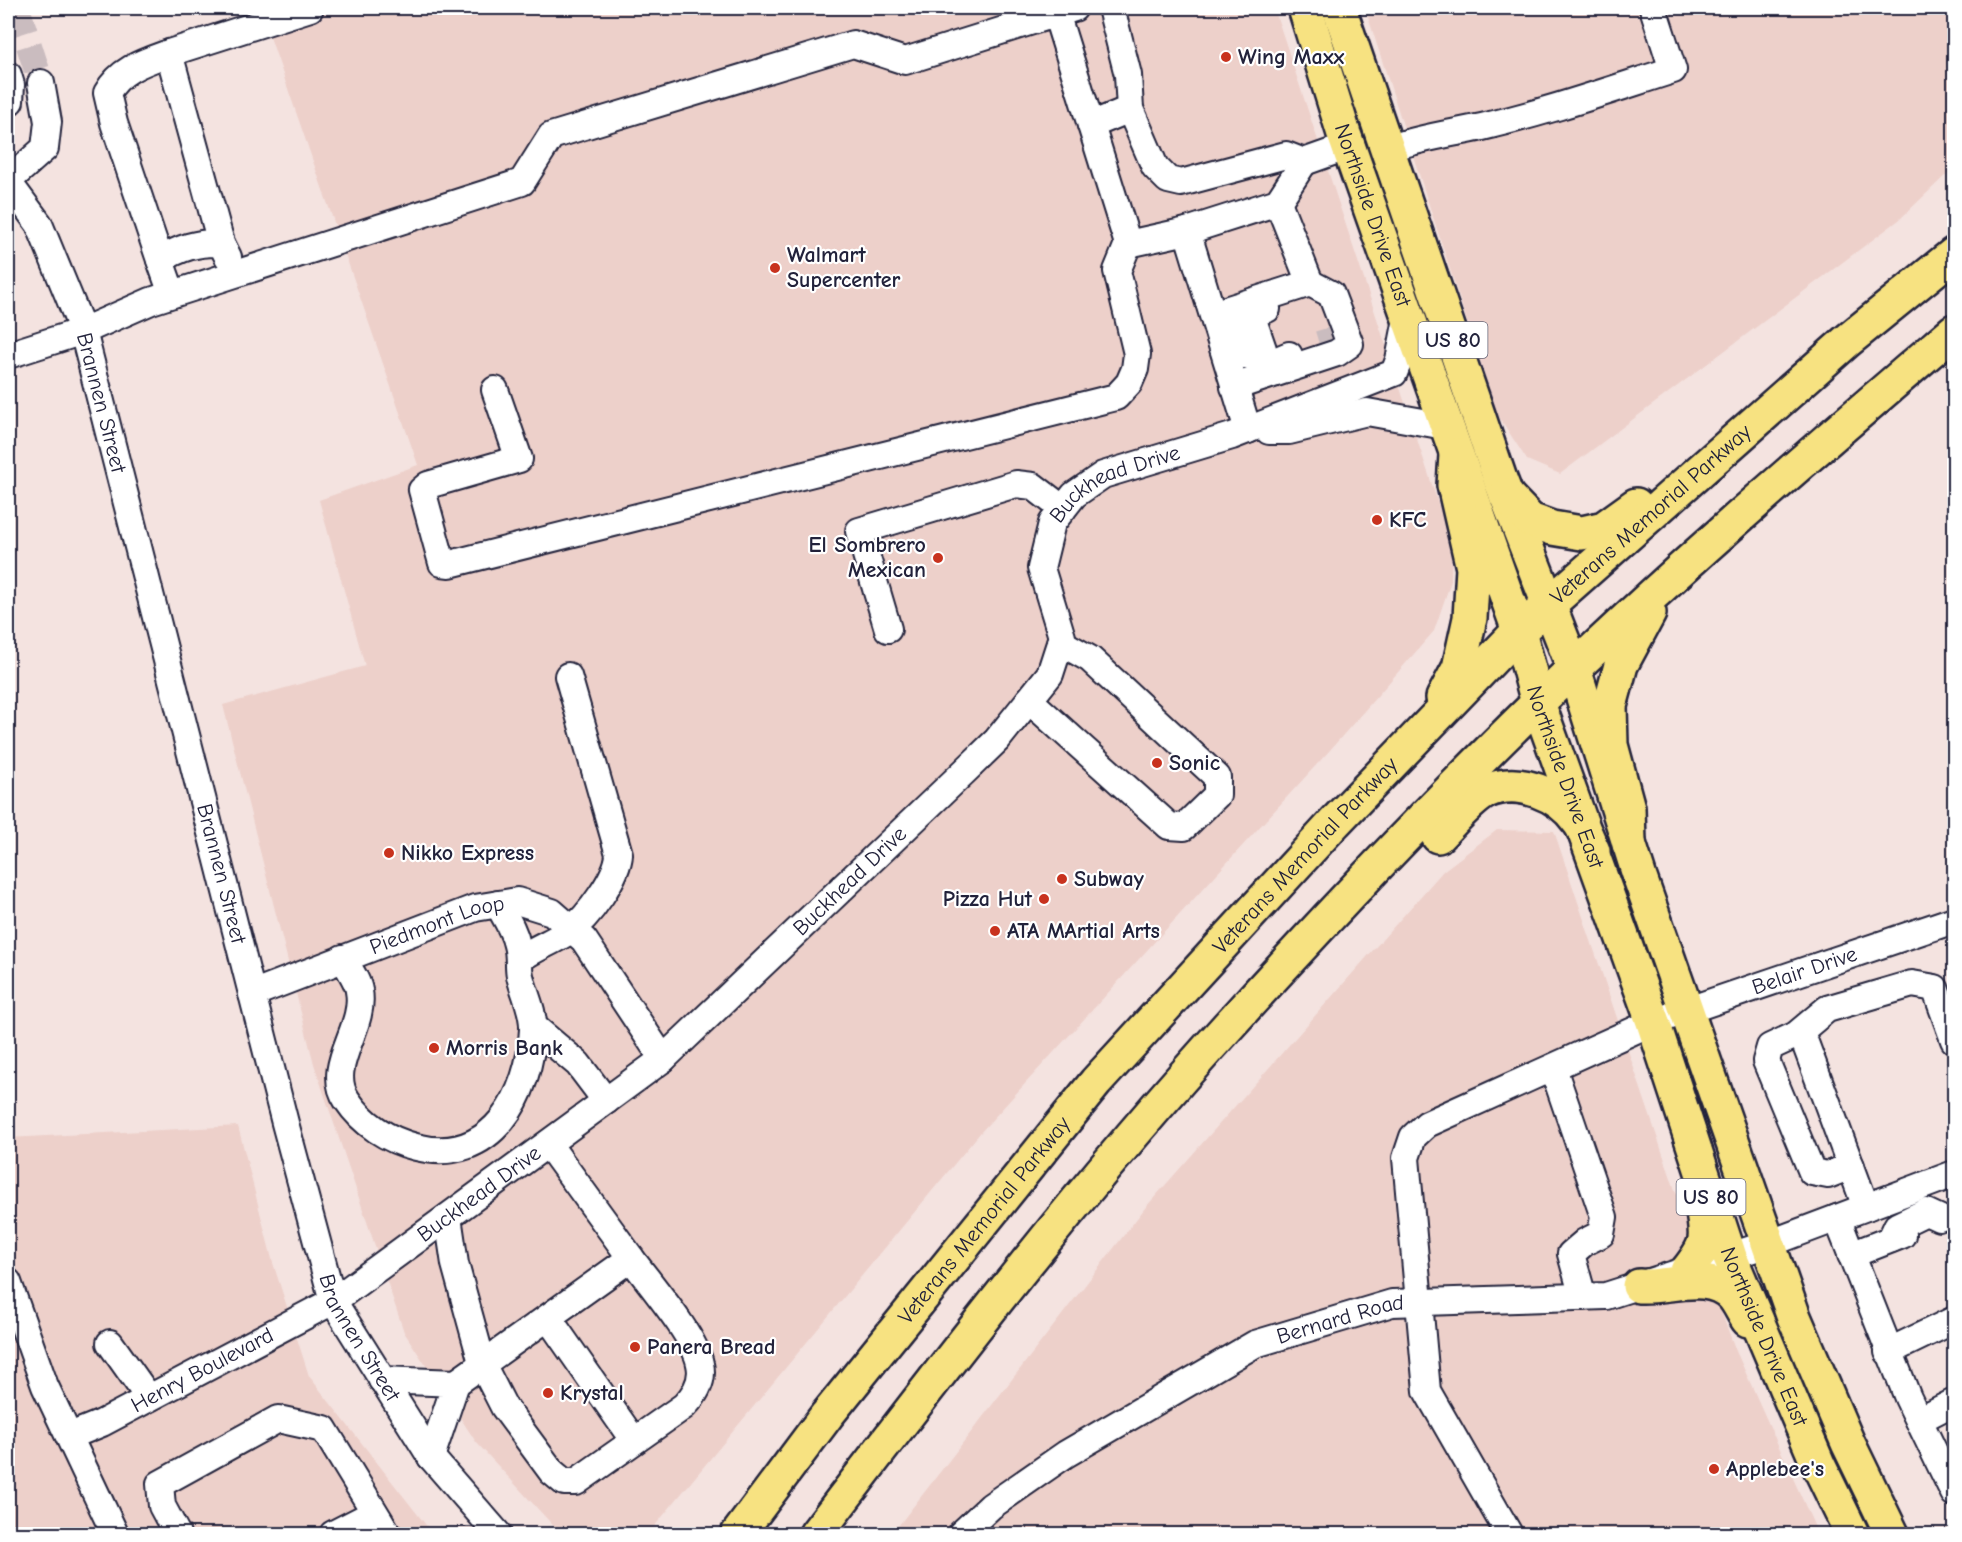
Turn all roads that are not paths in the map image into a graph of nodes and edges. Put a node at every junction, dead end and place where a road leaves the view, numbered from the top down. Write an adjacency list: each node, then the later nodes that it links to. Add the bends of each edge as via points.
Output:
1 (310, 8): 7 (street)
2 (1111, 8): 11 (street, via 1128,75)
3 (1305, 8): 13 (main road, Northside Drive East / US 80)
4 (1339, 8): 14 (main road, Northside Drive East / US 80)
5 (1653, 8): 14 (street, via 1673,70 1571,103)
6 (1065, 10): 12 (street); 23 (street, via 905,61 853,44 550,136 522,183)
7 (169, 53): 19 (street); 22 (street, via 135,65 114,81 107,93)
8 (8, 75): 10 (street)
9 (41, 84): 16 (street, via 48,122 45,148)
10 (8, 103)
11 (1130, 109): 12 (street); 15 (street, via 1155,167 1168,180 1181,183 1286,155)
12 (1091, 125): 20 (street)
13 (1349, 147): 15 (street); 28 (main road, Northside Drive East / US 80)
14 (1388, 149): 37 (main road, Northside Drive East / US 80)
15 (1304, 162): 17 (street)
16 (8, 181): 29 (street, Brannen Street, via 39,224)
17 (1278, 202): 18 (street); 25 (street)
18 (1187, 231): 20 (street); 27 (street)
19 (221, 243): 22 (street, via 200,242); 23 (street)
20 (1128, 244): 34 (street, via 1117,271 1137,354 1129,383 1116,397 450,564 442,562 422,490 519,459)
21 (1954, 254): 24 (main road, Veterans Memorial Parkway)
22 (160, 260): 26 (street)
23 (232, 275): 26 (street)
24 (1928, 275): 37 (main road, via 1900,284 1604,528 1582,533 1552,528 1530,520); 40 (main road, Veterans Memorial Parkway, via 1847,341)
25 (1303, 285): 27 (street); 31 (street, via 1331,294); 31 (street, via 1286,304 1243,316 1237,328 1244,355 1270,363)
26 (172, 294): 29 (street)
27 (1213, 314): 33 (street)
28 (1408, 314): 35 (street, Buckhead Drive, via 1394,373); 36 (main road, Northside Drive East / US 80)
29 (82, 331): 32 (street); 56 (street, Brannen Street)
30 (1954, 331): 39 (main road, via 1778,482)
31 (1332, 339): 33 (street, via 1350,344 1337,353)
32 (8, 355)
33 (1234, 387): 35 (street)
34 (495, 390)
35 (1248, 430): 36 (street, Buckhead Drive, via 1289,431 1367,412); 38 (street, Buckhead Drive, via 1103,475 1074,495)
36 (1451, 440): 42 (main road, Northside Drive East / US 80); 48 (main road, via 1455,485 1473,568 1470,618 1459,668)
37 (1506, 495): 40 (main road, Northside Drive East / US 80)
38 (1063, 509): 41 (street, via 1033,486 1016,484 859,531); 43 (street, Buckhead Drive, via 1052,523 1041,568)
39 (1667, 584): 44 (main road); 49 (main road, via 1621,665 1610,706 1611,745 1628,808)
40 (1547, 606): 42 (main road, Veterans Memorial Parkway); 44 (main road, Northside Drive East / US 80)
41 (888, 629)
42 (1519, 631): 47 (main road, Northside Drive East / US 80); 48 (main road, Veterans Memorial Parkway)
43 (1060, 642): 46 (street, Buckhead Drive, via 1050,674); 46 (street, via 1090,659 1217,777 1217,795 1184,827 1169,826)
44 (1574, 669): 47 (main road); 49 (main road, Northside Drive East / US 80)
45 (568, 676): 53 (street, via 619,854 618,867 609,885)
46 (1029, 700): 63 (street, Buckhead Drive, via 997,740)
47 (1539, 702): 50 (main road, Northside Drive East / US 80); 59 (main road)
48 (1428, 725): 107 (main road, Veterans Memorial Parkway, via 1096,1082 827,1415)
49 (1629, 844): 57 (main road, Northside Drive East / US 80)
50 (1593, 851): 58 (main road, Northside Drive East / US 80); 59 (main road, via 1579,821 1556,799 1532,788 1486,792 1358,916)
51 (498, 904): 53 (street, Piedmont Loop, via 517,901 552,912); 54 (street, Piedmont Loop, via 475,908); 55 (street, via 514,932)
52 (1954, 920): 57 (street, Belair Drive)
53 (571, 930): 55 (street); 63 (street, Piedmont Loop, via 584,940)
54 (343, 958): 56 (street, Piedmont Loop); 60 (street, via 359,991 357,1018 338,1081 345,1098 361,1118 396,1142 436,1152 470,1146 497,1126 513,1107 528,1065)
55 (520, 959): 60 (street, via 520,974)
56 (252, 994): 84 (street, Brannen Street)
57 (1688, 1010): 58 (street, Belair Drive); 75 (main road, Northside Drive East / US 80)
58 (1653, 1022): 64 (street, Belair Drive); 65 (main road, Northside Drive East / US 80)
59 (1230, 1024): 108 (main road, via 1093,1181)
60 (534, 1027): 66 (street, via 578,1064)
61 (1801, 1032): 62 (street, via 1827,1009 1912,984 1935,988); 68 (street); 68 (street, via 1770,1047 1766,1061 1812,1172 1828,1175)
62 (1954, 1040)
63 (663, 1059): 66 (street, Buckhead Drive)
64 (1553, 1068): 83 (street, via 1604,1217 1601,1234 1571,1254); 85 (street, Belair Drive, via 1427,1124 1413,1137 1406,1158)
65 (1676, 1089): 77 (main road, Northside Drive East / US 80); 80 (main road, via 1675,1120 1699,1190 1707,1235 1705,1248)
66 (606, 1101): 67 (street, Buckhead Drive)
67 (548, 1144): 71 (street, Buckhead Drive); 78 (street)
68 (1851, 1166): 70 (street)
69 (1954, 1174): 70 (street, Bernard Road)
70 (1866, 1208): 72 (street, Bernard Road)
71 (448, 1217): 74 (street, Buckhead Drive); 79 (street)
72 (1837, 1218): 75 (street, Bernard Road); 76 (street)
73 (1941, 1218): 76 (street, via 1926,1212 1897,1226 1896,1237)
74 (414, 1242): 79 (street); 84 (street, Buckhead Drive)
75 (1768, 1244): 77 (street, Bernard Road); 112 (main road, Northside Drive East / US 80, via 1794,1317)
76 (1851, 1255): 90 (street)
77 (1730, 1257): 80 (street, Bernard Road); 89 (main road, Northside Drive East / US 80)
78 (631, 1258): 86 (street); 98 (street, via 693,1345 701,1365 695,1394)
79 (455, 1264): 91 (street)
80 (1687, 1271): 82 (street, Bernard Road)
81 (8, 1282): 97 (street, via 45,1386)
82 (1639, 1286): 83 (street, Bernard Road, via 1606,1296); 89 (main road, via 1703,1280 1732,1295)
83 (1583, 1297): 85 (street, Bernard Road)
84 (333, 1302): 92 (street, Brannen Street); 94 (street, Henry Boulevard)
85 (1419, 1302): 109 (street, Bernard Road, via 1392,1303 1255,1344 1066,1454 991,1506); 110 (street, Belair Drive, via 1427,1391)
86 (549, 1319): 91 (street); 98 (street)
87 (1954, 1320): 90 (street)
88 (110, 1343): 94 (street)
89 (1768, 1345): 111 (main road, Northside Drive East / US 80)
90 (1888, 1352): 96 (street)
91 (483, 1366): 93 (street); 98 (street, via 504,1407 552,1473 564,1482 576,1482)
92 (382, 1380): 93 (street); 99 (street, Brannen Street)
93 (456, 1383): 99 (street)
94 (149, 1398): 97 (street, Henry Boulevard)
95 (1954, 1402): 96 (street)
96 (1919, 1420): 100 (street)
97 (70, 1436): 103 (street)
98 (634, 1441)
99 (431, 1457): 106 (street, Brannen Street)
100 (1949, 1466): 101 (street)
101 (1954, 1493)
102 (381, 1524): 104 (street, via 324,1429 278,1419 160,1484 162,1506); 105 (street)
103 (115, 1534)
104 (177, 1534)
105 (333, 1534)
106 (498, 1534)
107 (738, 1534)
108 (816, 1534)
109 (961, 1534)
110 (1509, 1534)
111 (1852, 1534)
112 (1892, 1534)

